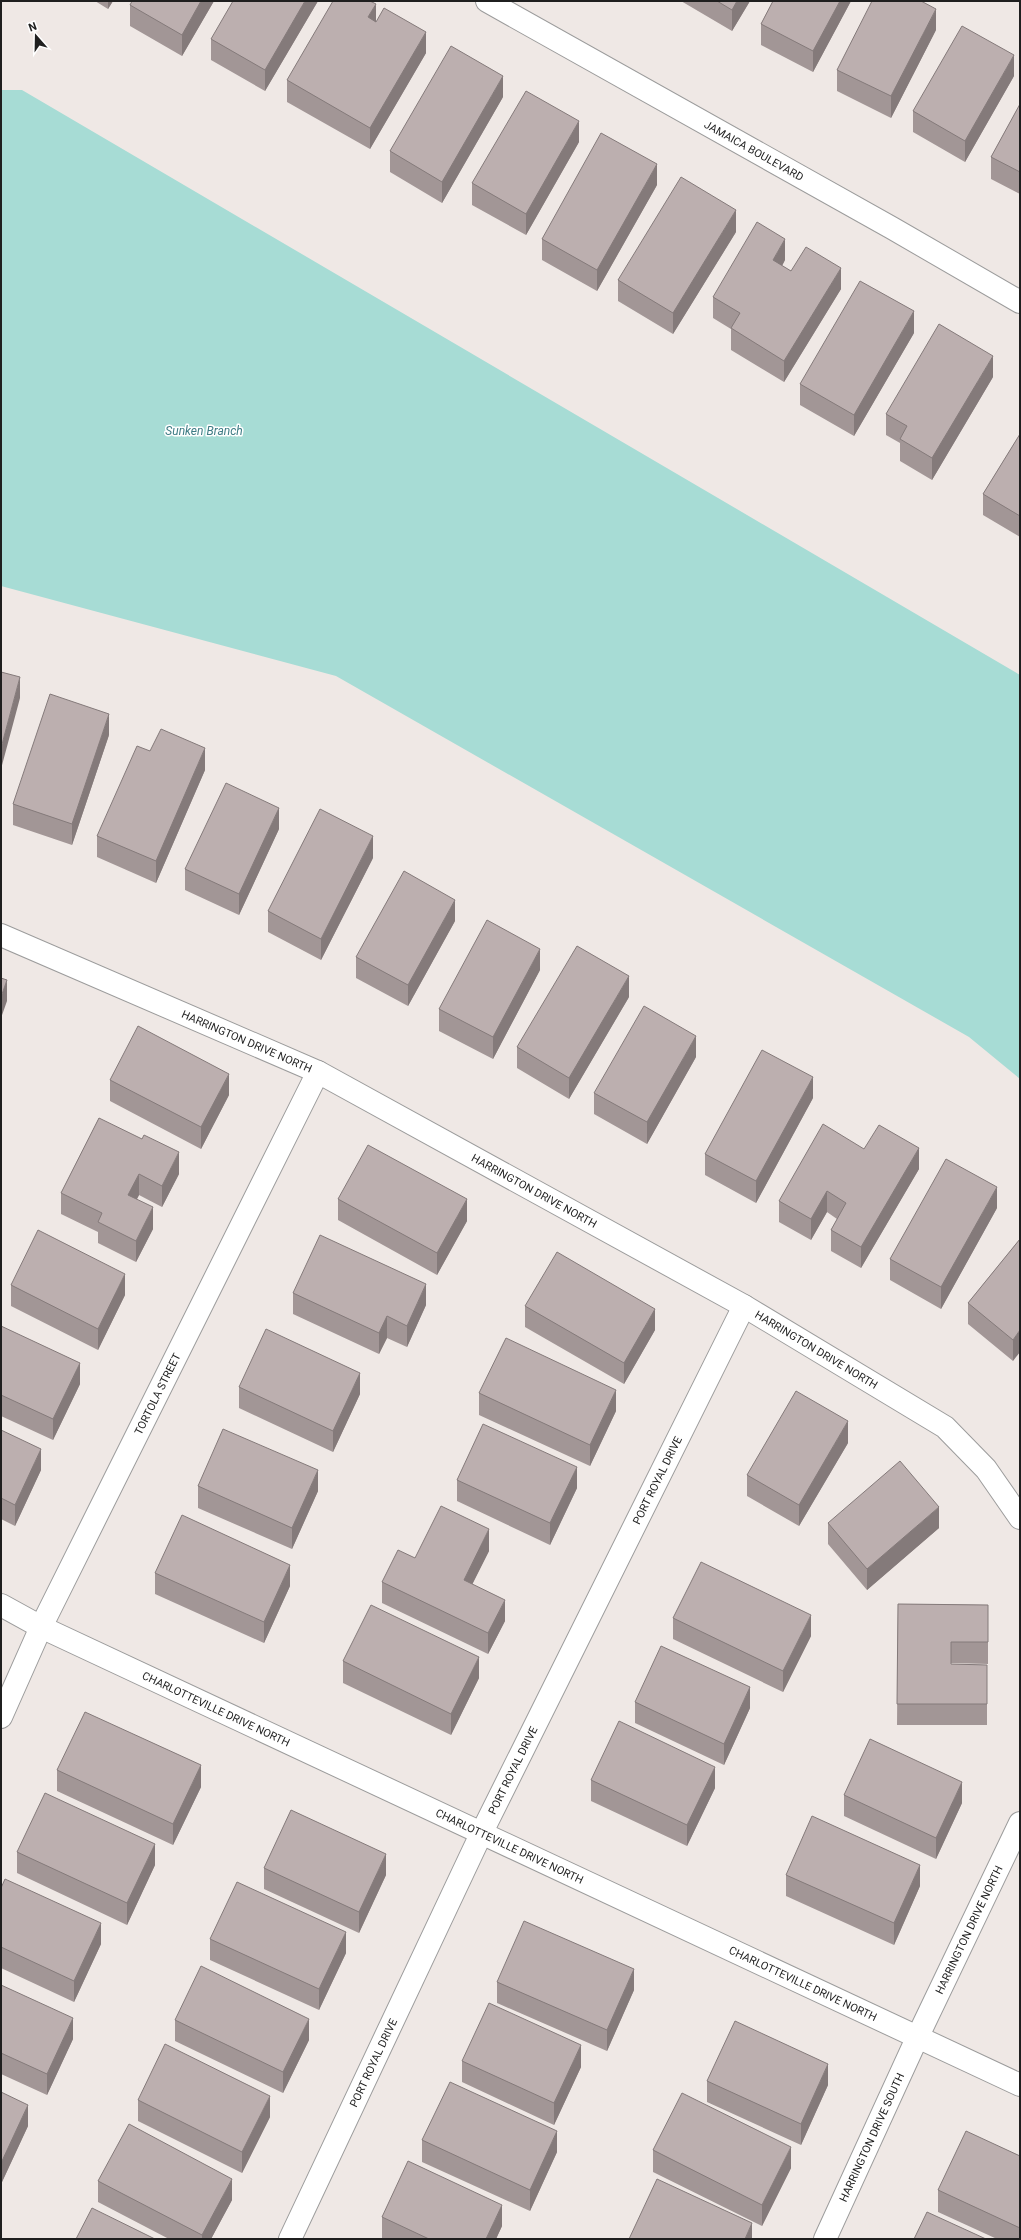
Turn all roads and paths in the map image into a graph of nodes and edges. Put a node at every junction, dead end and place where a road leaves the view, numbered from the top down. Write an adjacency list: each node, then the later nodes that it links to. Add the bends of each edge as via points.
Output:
1 (487, 1): 2 (street, JAMAICA BOULEVARD)
2 (1020, 302)
3 (1, 935): 4 (street, HARRINGTON DRIVE NORTH)
4 (318, 1072): 5 (street, HARRINGTON DRIVE NORTH); 8 (street, TORTOLA STREET)
5 (744, 1306): 6 (street, HARRINGTON DRIVE NORTH, via 945,1427 986,1469); 11 (street, PORT ROYAL DRIVE)
6 (1020, 1518)
7 (1, 1605): 8 (street, CHARLOTTEVILLE DRIVE NORTH)
8 (41, 1626): 9 (street, TORTOLA STREET); 11 (street, CHARLOTTEVILLE DRIVE NORTH)
9 (1, 1717)
10 (1020, 1823): 12 (street, HARRINGTON DRIVE NORTH)
11 (482, 1832): 12 (street, CHARLOTTEVILLE DRIVE NORTH); 14 (street, PORT ROYAL DRIVE)
12 (918, 2036): 13 (street, CHARLOTTEVILLE DRIVE NORTH); 15 (street, HARRINGTON DRIVE SOUTH)
13 (1020, 2084)
14 (290, 2239)
15 (825, 2239)

